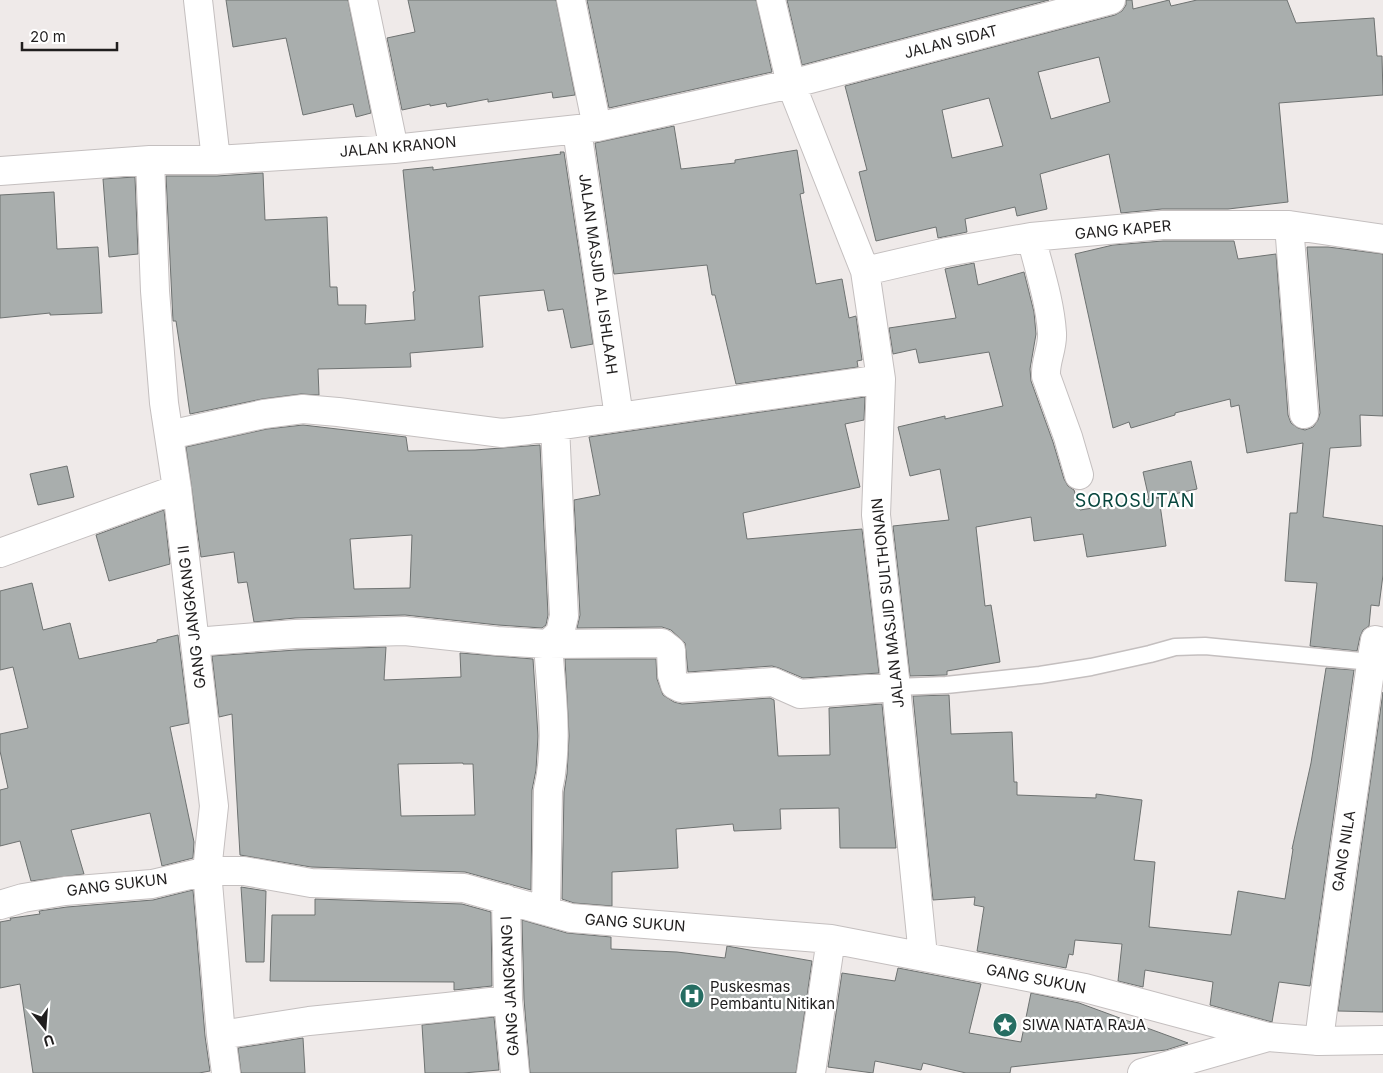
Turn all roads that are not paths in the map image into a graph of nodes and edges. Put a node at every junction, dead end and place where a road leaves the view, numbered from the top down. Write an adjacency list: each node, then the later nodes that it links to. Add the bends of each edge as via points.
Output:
1 (198, 0): 11 (street)
2 (363, 0): 9 (street)
3 (571, 0): 8 (street, JALAN MASJID AL ISHLAAH)
4 (771, 0): 7 (street, JALAN MASJID SULTHONAIN)
5 (1111, 0): 6 (street, JALAN SIDAT)
6 (1064, 6): 7 (street, JALAN SIDAT)
7 (791, 84): 8 (street, JALAN KRANON); 16 (street, JALAN MASJID SULTHONAIN)
8 (587, 129): 9 (street, JALAN KRANON); 19 (street, JALAN MASJID AL ISHLAAH)
9 (394, 148): 11 (street, JALAN KRANON)
10 (150, 160): 11 (street, JALAN KRANON); 12 (street, JALAN KRANON); 21 (street, GANG JANGKANG II, via 156,300)
11 (216, 160)
12 (0, 171)
13 (1289, 225): 14 (street, GANG KAPER, via 1162,225); 15 (street, GANG KAPER); 18 (street)
14 (1032, 237): 16 (street, GANG KAPER); 22 (street, via 1052,332 1046,376)
15 (1383, 239)
16 (865, 271): 17 (street, JALAN MASJID SULTHONAIN)
17 (881, 379): 19 (street); 28 (street, JALAN MASJID SULTHONAIN, via 876,515)
18 (1304, 414)
19 (620, 417): 20 (street)
20 (555, 426): 21 (street, via 502,432 303,410 264,414); 26 (street, via 564,616 560,633)
21 (169, 435): 23 (street, GANG JANGKANG II)
22 (1079, 475)
23 (177, 488): 24 (street); 25 (street, GANG JANGKANG II)
24 (0, 553)
25 (195, 642): 26 (street, via 295,634 405,631); 29 (street, GANG JANGKANG II, via 214,806)
26 (548, 644): 28 (street, via 662,643 671,650 675,685 682,688 773,682 800,694); 32 (street, via 553,745 548,790)
27 (1377, 652): 28 (lane, via 1175,647 1040,676 946,686); 39 (street, GANG NILA, via 1331,940)
28 (896, 687): 34 (street, JALAN MASJID SULTHONAIN)
29 (207, 871): 30 (street, GANG SUKUN, via 244,871 311,883 464,888); 31 (street, GANG SUKUN, via 152,884 65,891); 36 (street, GANG JANGKANG II)
30 (506, 899): 32 (street, GANG SUKUN); 35 (street, GANG JANGKANG I)
31 (0, 905)
32 (546, 911): 33 (street, GANG SUKUN, via 571,918)
33 (831, 939): 34 (street, GANG SUKUN); 42 (street)
34 (923, 956): 37 (street, GANG SUKUN, via 1085,988)
35 (508, 1000): 36 (street, via 309,1020); 41 (street, GANG JANGKANG I)
36 (221, 1035): 40 (street, GANG JANGKANG II)
37 (1268, 1037): 39 (street); 43 (street)
38 (1383, 1040): 39 (street)
39 (1319, 1041)
40 (226, 1073)
41 (515, 1073)
42 (811, 1073)
43 (1142, 1073)

